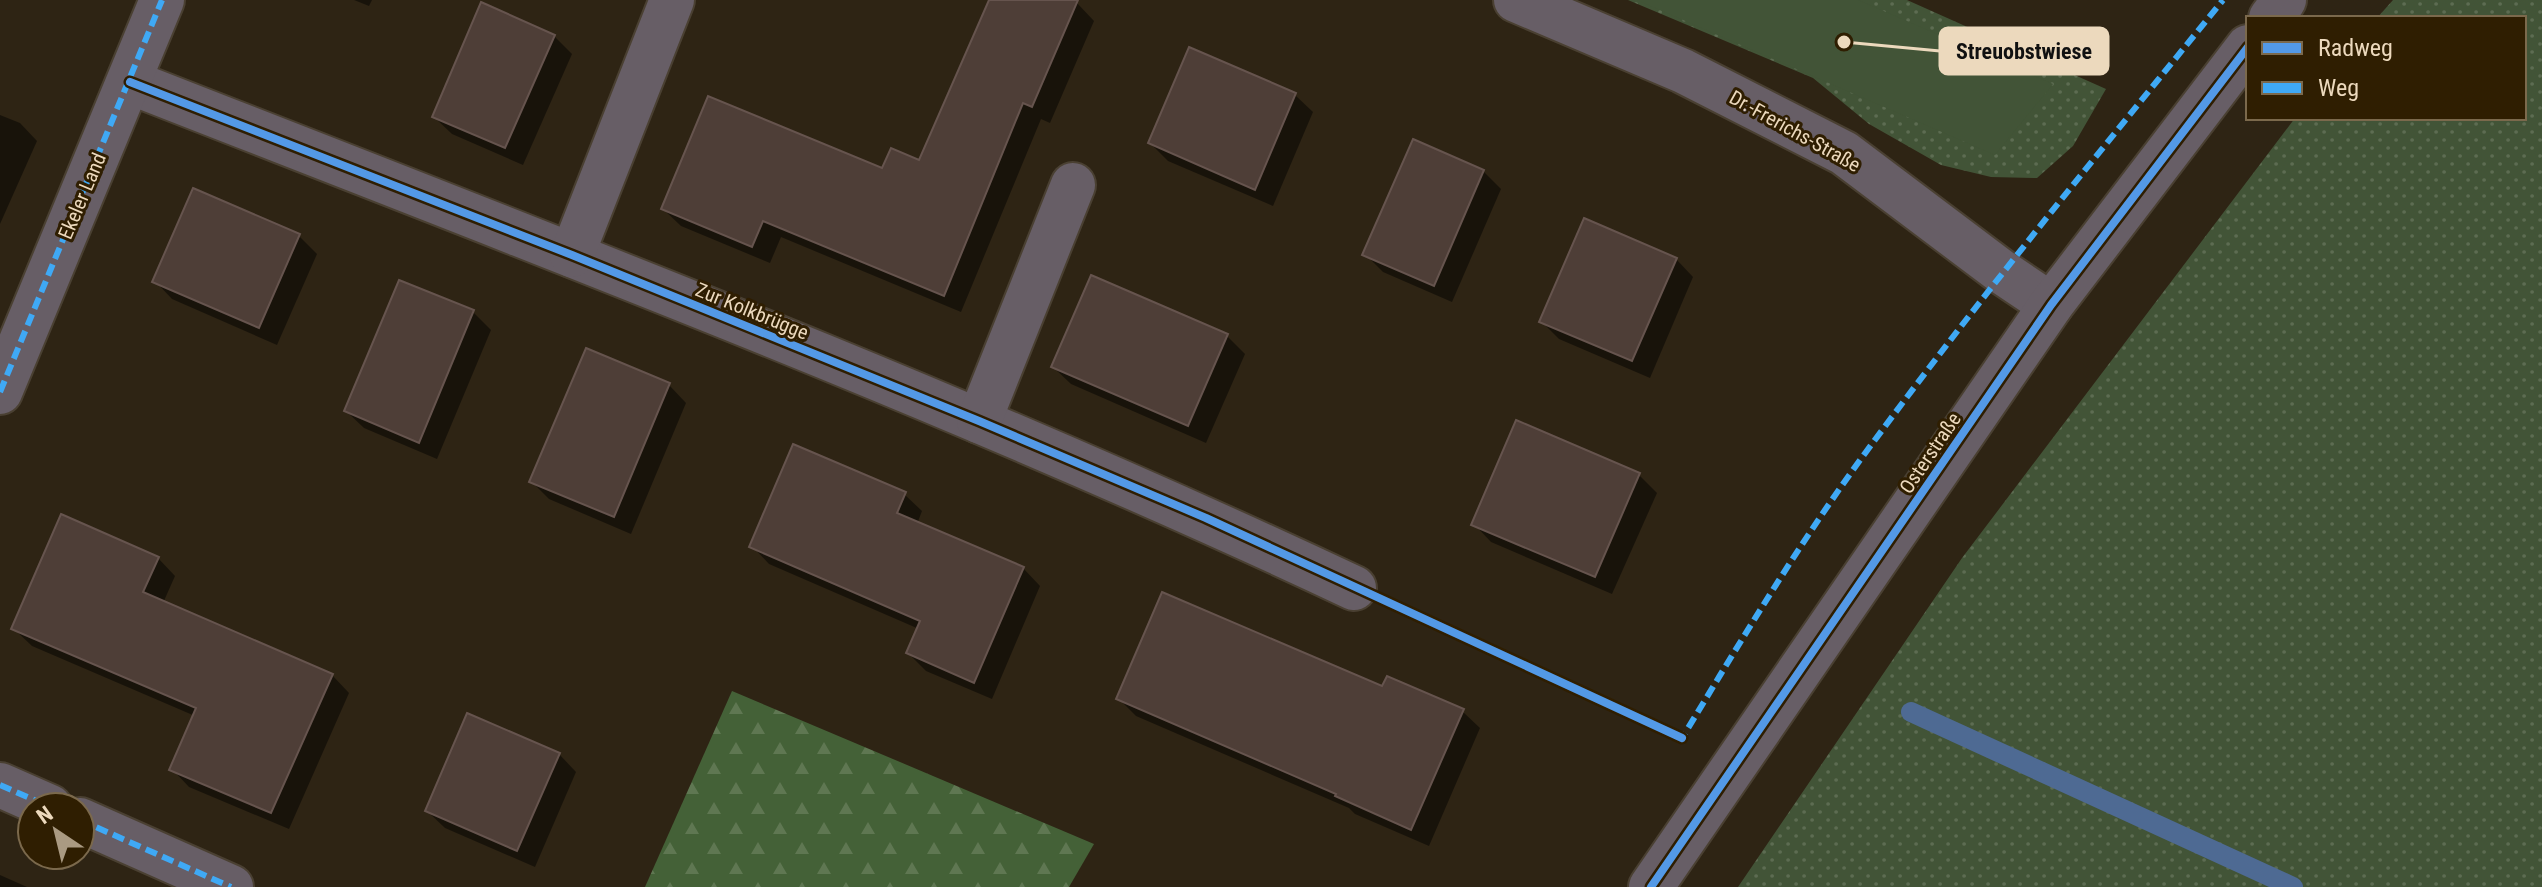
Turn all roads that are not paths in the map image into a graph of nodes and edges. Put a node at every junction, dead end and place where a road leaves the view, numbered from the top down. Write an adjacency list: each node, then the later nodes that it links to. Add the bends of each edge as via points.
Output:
1 (162, 0): 5 (street, Ekeler Land)
2 (672, 0): 7 (street)
3 (1516, 0): 8 (street, Dr.-Frerichs-Straße, via 1683,71 1844,153)
4 (2246, 50): 8 (street, Osterstraße)
5 (130, 82): 7 (street, Zur Kolkbrügge); 9 (street, Ekeler Land)
6 (1073, 185): 10 (street)
7 (572, 255): 10 (street, Zur Kolkbrügge)
8 (2051, 305): 14 (street, Osterstraße)
9 (0, 392)
10 (979, 421): 11 (street, Zur Kolkbrügge)
11 (1354, 588)
12 (96, 827): 13 (street)
13 (231, 887)
14 (1651, 887)

